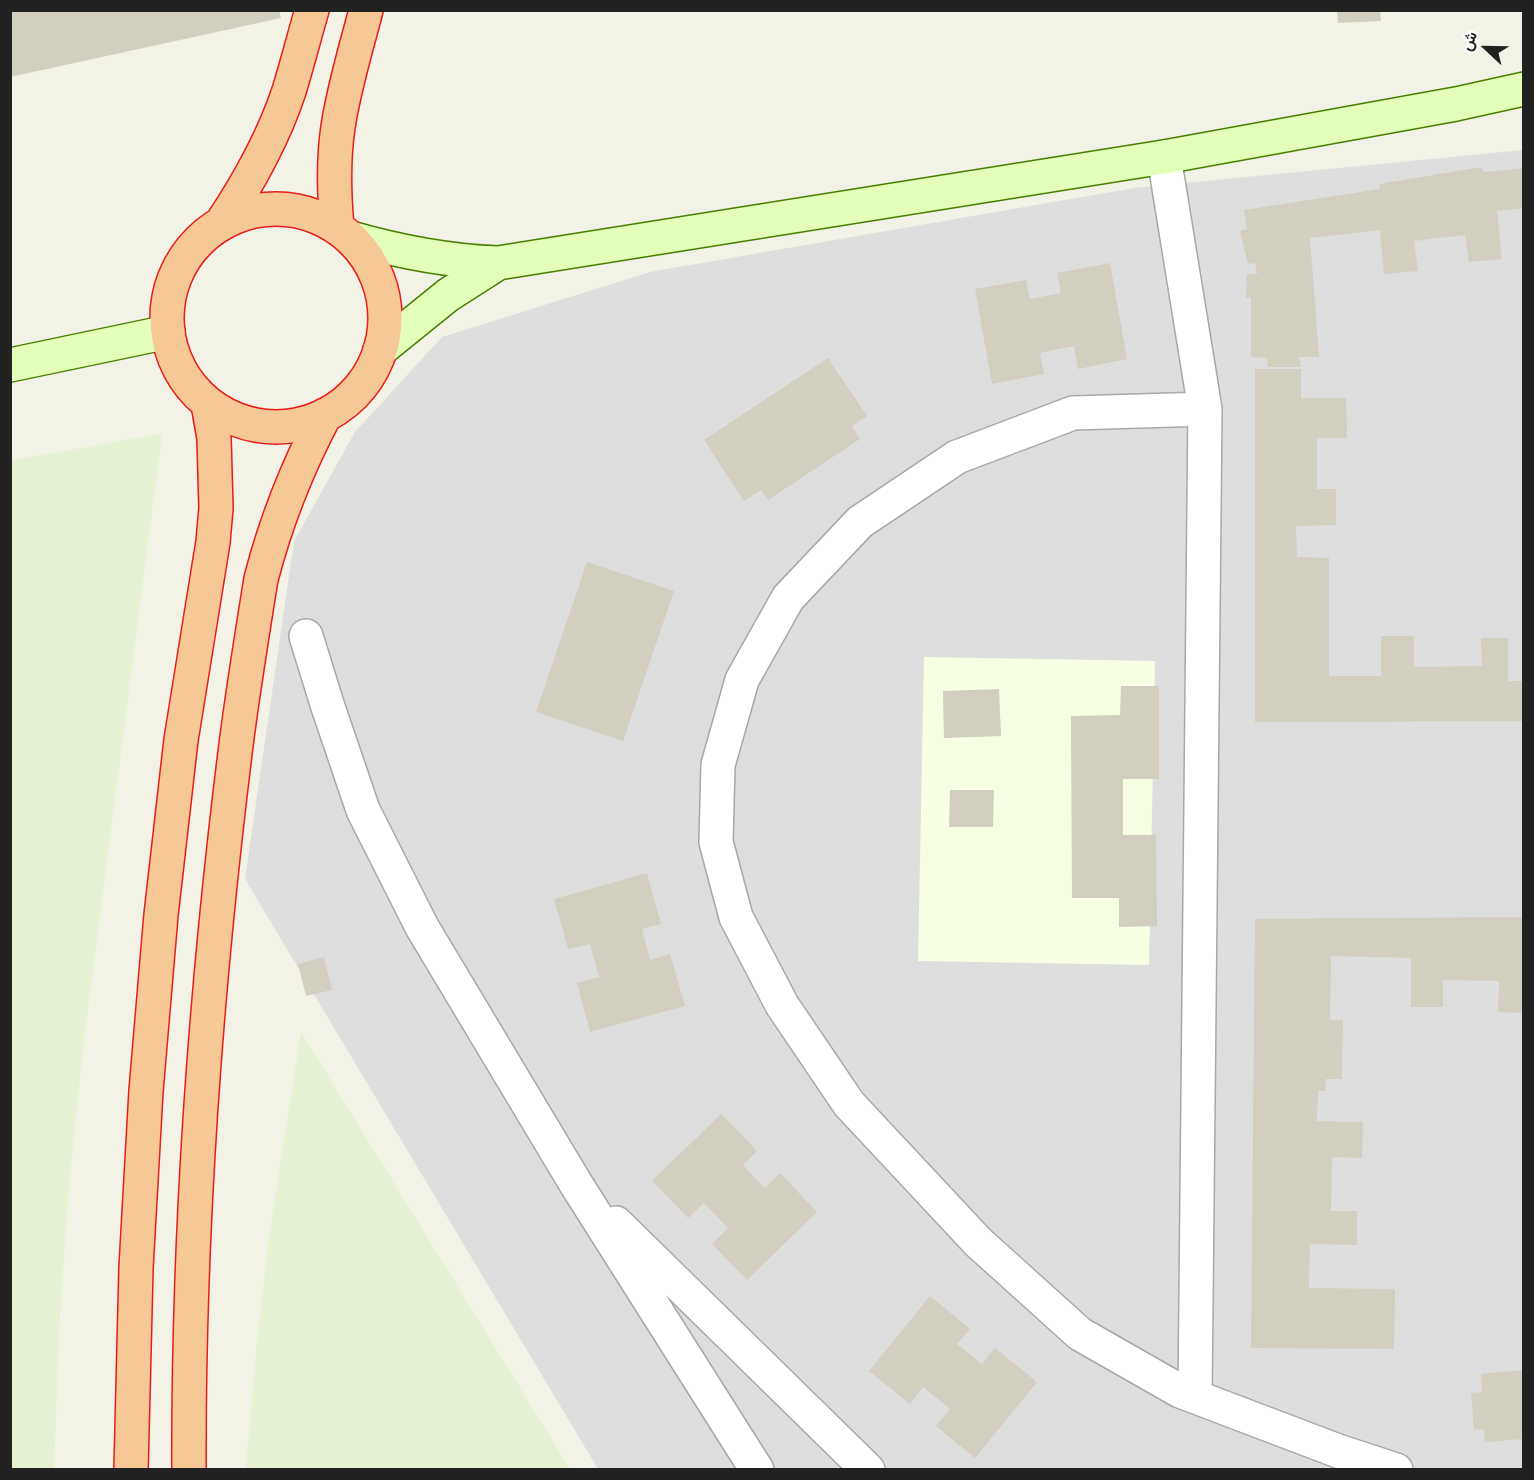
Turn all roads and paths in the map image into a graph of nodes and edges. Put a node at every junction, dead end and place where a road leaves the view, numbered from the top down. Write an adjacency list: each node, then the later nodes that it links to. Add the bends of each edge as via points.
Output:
1 (312, 10): 5 (highway, via 275,126 260,160)
2 (366, 10): 6 (highway, via 338,126 335,160)
3 (1524, 89): 4 (main road)
4 (1164, 157): 7 (main road); 12 (street)
5 (221, 224): 6 (highway, via 259,210 279,209 319,218); 8 (highway, via 189,252 178,270 170,290)
6 (344, 233): 7 (main road, via 380,246 429,256); 9 (highway, via 373,269 380,286 384,328)
7 (498, 263): 9 (main road, via 433,306)
8 (168, 332): 10 (main road); 11 (highway, via 181,372)
9 (380, 350): 13 (highway, via 359,387)
10 (10, 365)
11 (208, 404): 13 (highway, via 245,423 265,426 286,427); 17 (highway, via 215,450 216,507 181,740 161,915 137,1256)
12 (1205, 409): 16 (street); 16 (street, via 1073,413 957,457 860,522 788,598 742,680 718,765 716,842 736,917 782,1005 849,1104 978,1242 1080,1334)
13 (325, 415): 18 (highway, via 291,484 264,568 236,744 202,1096 193,1256)
14 (306, 636): 15 (street, via 363,810 422,927)
15 (576, 1184): 19 (street); 20 (street)
16 (1195, 1396): 21 (street)
17 (131, 1470)
18 (189, 1470)
19 (757, 1470)
20 (868, 1470)
21 (1396, 1470)

